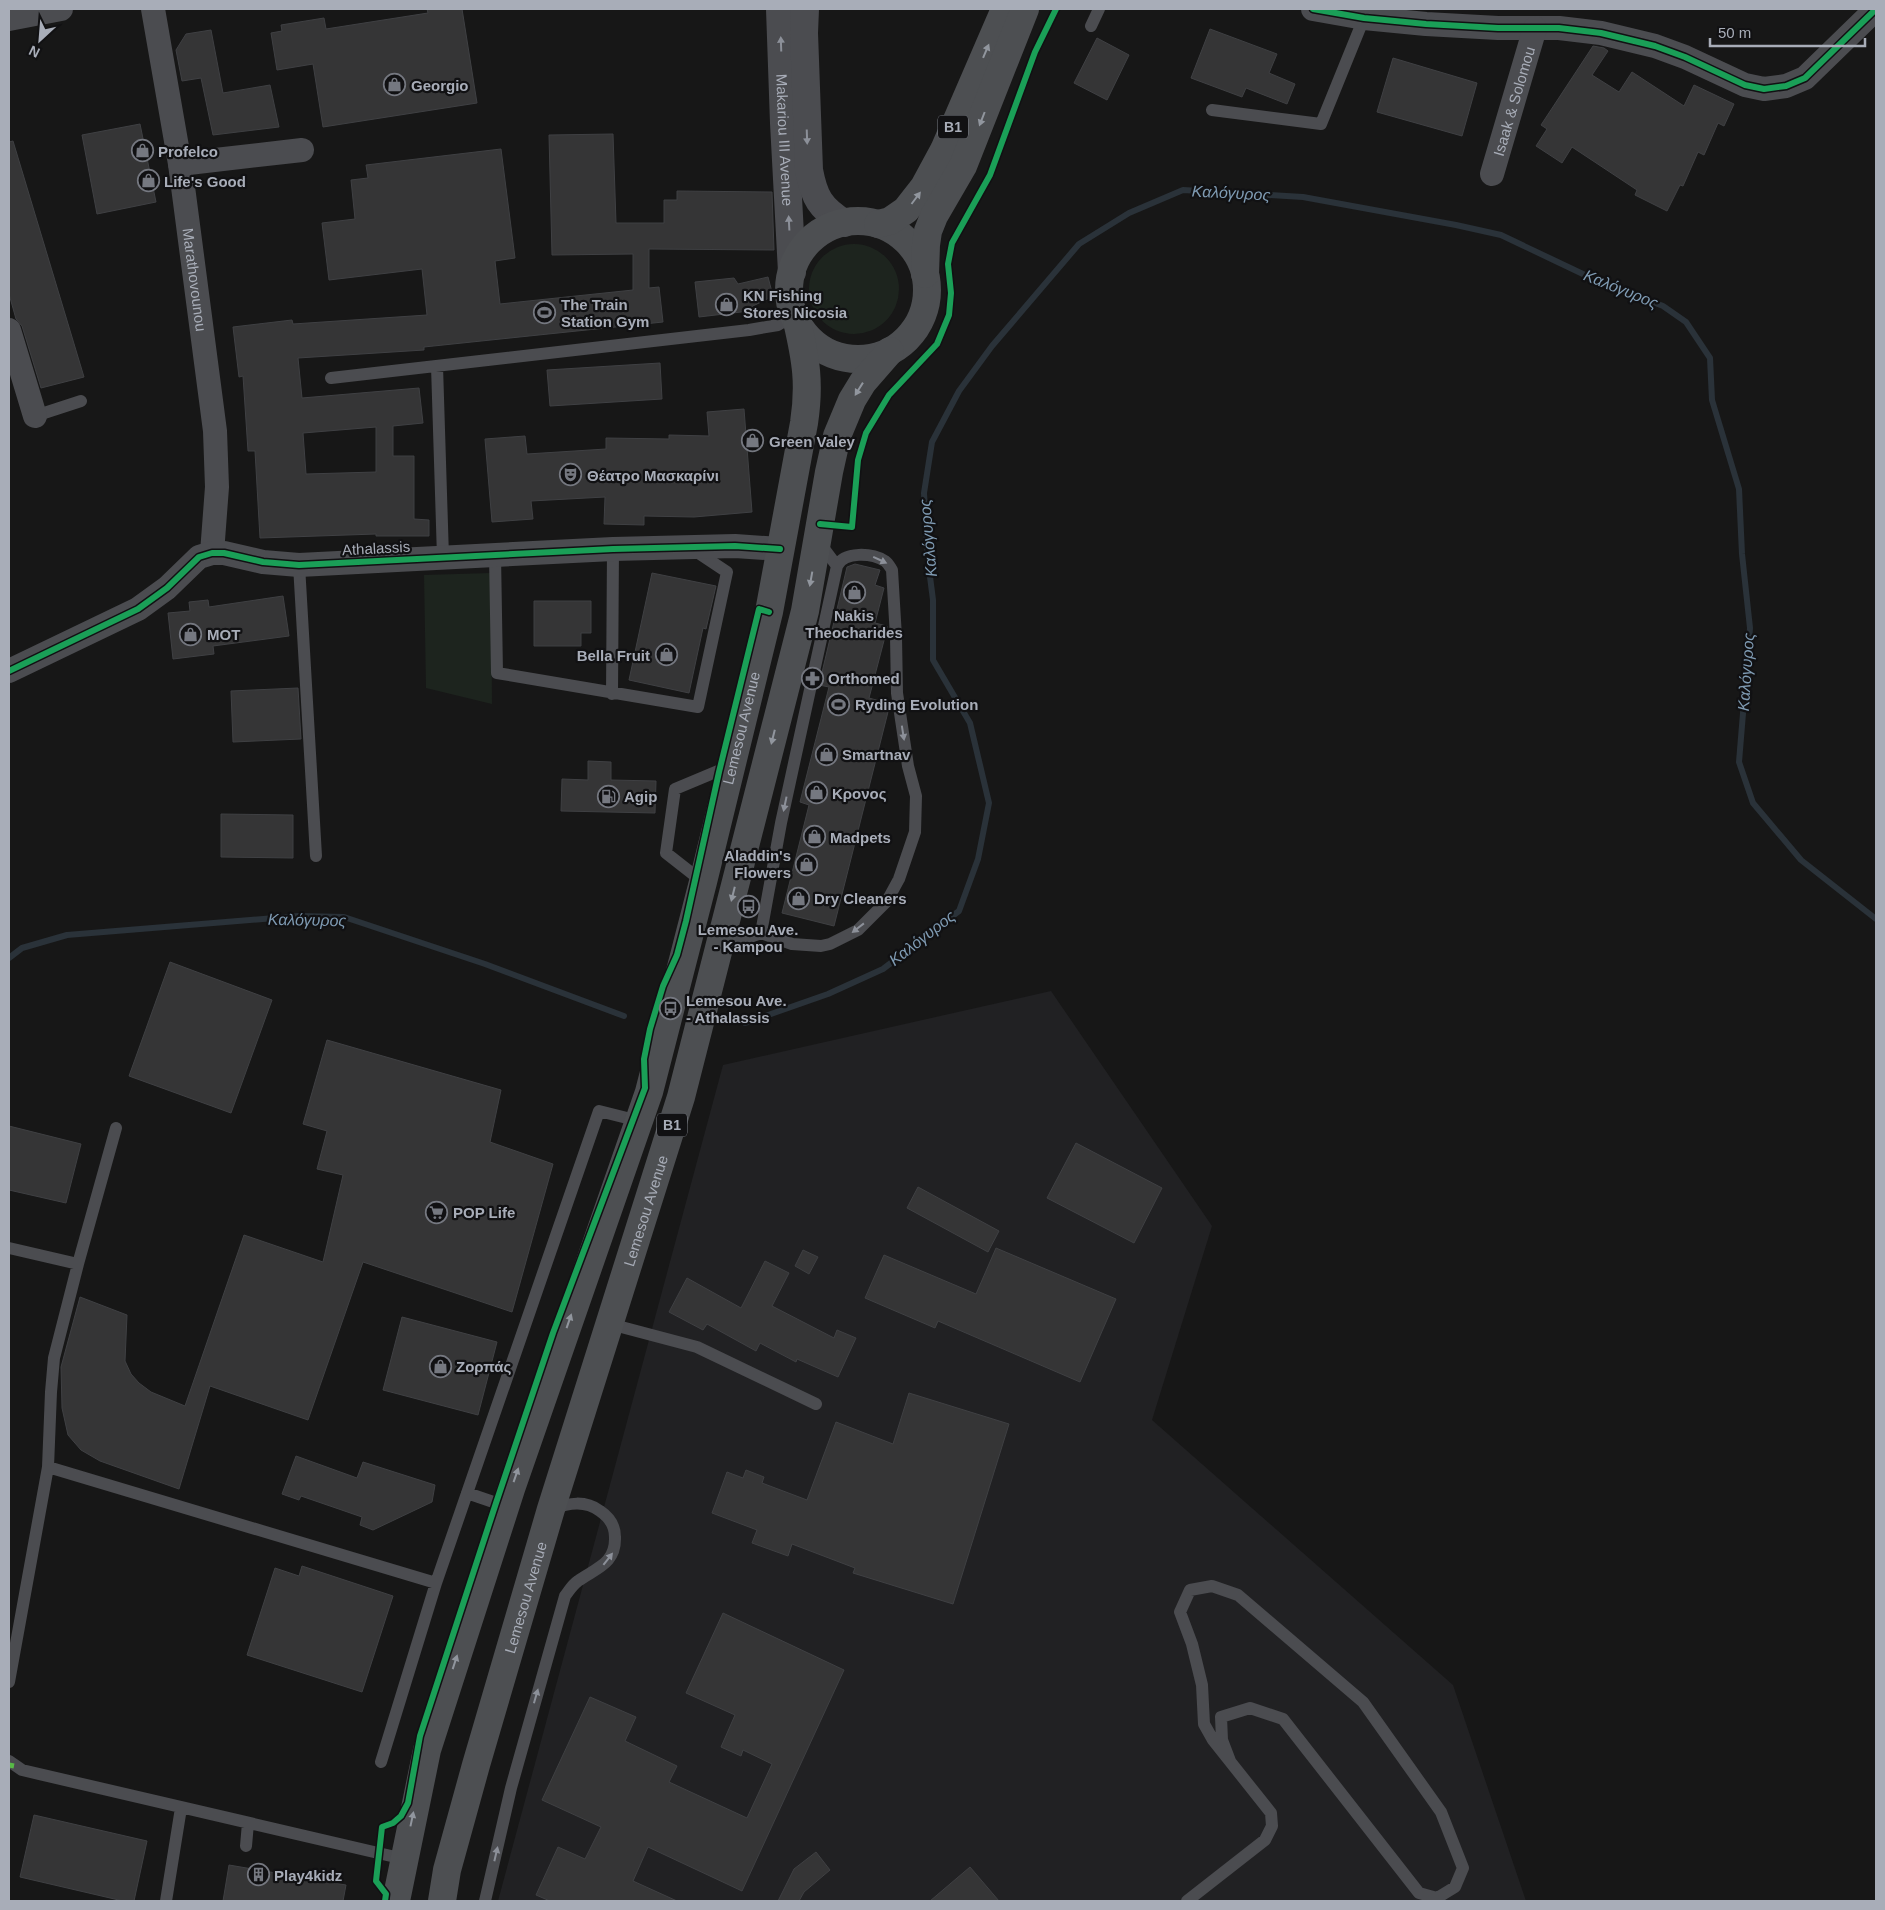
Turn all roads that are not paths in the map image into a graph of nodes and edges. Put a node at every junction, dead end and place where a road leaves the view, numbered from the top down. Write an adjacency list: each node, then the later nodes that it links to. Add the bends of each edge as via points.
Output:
1 (61, 9): 10 (street)
2 (153, 9): 16 (street, Marathovounou)
3 (780, 9): 20 (street, Makariou III Avenue, one-way to 3)
4 (805, 9): 18 (street, Makariou III Avenue, one-way to 18, via 809,170 814,192 822,206)
5 (1005, 9): 19 (main road, B1, one-way to 5, via 902,214 924,186 944,150)
6 (1025, 9): 21 (main road, B1, one-way to 21, via 963,166 928,231)
7 (1099, 9): 12 (lane)
8 (1312, 9): 11 (street, Isaak & Solomou)
9 (1876, 9): 13 (street, Isaak & Solomou, via 1805,78 1775,89 1745,85 1684,58 1624,38 1582,30)
10 (14, 15)
11 (1364, 18): 13 (street, Isaak & Solomou, via 1436,25); 14 (lane, via 1321,124)
12 (1091, 26)
13 (1535, 28): 17 (street, Isaak & Solomou)
14 (1212, 110)
15 (302, 150): 16 (street)
16 (180, 164): 33 (street, Marathovounou, via 215,431 217,487)
17 (1492, 174)
18 (844, 223): 19 (main road, B1); 20 (main road, B1, via 821,232 811,240 796,260)
19 (878, 224): 21 (main road, B1, via 908,243 922,263)
20 (792, 272): 22 (main road, B1, via 789,297)
21 (925, 274): 24 (main road, B1, via 927,297 921,319 908,338)
22 (795, 318): 24 (main road, B1, via 814,343 837,356 864,359); 25 (lane, via 749,330); 32 (main road, Lemesou Avenue / B1, via 806,362 807,400)
23 (9, 330): 28 (street)
24 (890, 351): 29 (main road, Lemesou Avenue / B1, one-way to 29, via 863,382 844,419 829,472)
25 (437, 366): 26 (lane); 35 (lane)
26 (331, 378)
27 (81, 401): 28 (lane)
28 (35, 416)
29 (818, 540): 37 (lane); 44 (main road, Lemesou Avenue / B1, one-way to 44, via 805,611)
30 (691, 547): 31 (street, Athalassis); 32 (street, Athalassis); 39 (lane, via 727,572 698,707)
31 (613, 549): 34 (street, Athalassis); 39 (lane)
32 (780, 549): 40 (main road, Lemesou Avenue / B1, via 769,612)
33 (212, 553): 36 (street, Athalassis); 38 (street, via 200,557 167,588 138,609)
34 (495, 555): 35 (street, Athalassis); 39 (lane, via 497,673)
35 (443, 557): 36 (street, Athalassis)
36 (299, 565): 41 (lane)
37 (837, 566): 43 (lane, one-way to 43, via 781,823); 43 (lane, one-way to 43, via 850,556 874,556 887,561 892,570 897,693 916,796 914,832 899,879 887,901 858,930 821,946 792,944)
38 (9, 671)
39 (612, 694)
40 (732, 765): 42 (main road, Lemesou Avenue / B1); 42 (lane, via 674,788 666,852)
41 (316, 856)
42 (703, 882): 45 (main road, Lemesou Avenue / B1)
43 (761, 933): 44 (lane)
44 (719, 948): 49 (main road, Lemesou Avenue / B1, via 681,1097)
45 (639, 1120): 52 (lane, via 599,1111); 53 (main road, Lemesou Avenue / B1, one-way to 45)
46 (116, 1128): 48 (lane)
47 (9, 1248): 48 (lane)
48 (78, 1264): 51 (lane, via 54,1358)
49 (610, 1324): 50 (lane, via 697,1347); 54 (main road, Lemesou Avenue / B1)
50 (816, 1404)
51 (48, 1467): 55 (lane); 56 (lane)
52 (467, 1493): 53 (lane); 55 (lane)
53 (505, 1506): 63 (main road, Lemesou Avenue / B1, one-way to 53, via 427,1750)
54 (551, 1509): 66 (main road, Lemesou Avenue / B1, via 476,1765 447,1870); 67 (lane, one-way to 54, via 511,1788 564,1596 606,1563 615,1547 612,1524 592,1505 569,1504)
55 (436, 1583): 59 (lane)
56 (9, 1682)
57 (9, 1761): 60 (lane, via 22,1770)
58 (1230, 1761): 58 (lane, via 1204,1724 1202,1685 1180,1612 1190,1590 1212,1586 1238,1594 1363,1702 1441,1812 1463,1868 1455,1887 1437,1898 1419,1893 1283,1719 1250,1708 1221,1717 1222,1740); 68 (lane, via 1271,1813 1272,1826 1264,1840)
59 (381, 1762)
60 (181, 1808): 61 (lane); 64 (lane)
61 (248, 1823): 62 (lane); 63 (lane)
62 (246, 1846)
63 (404, 1859): 65 (main road, Lemesou Avenue / B1)
64 (166, 1901)
65 (396, 1901)
66 (442, 1901)
67 (485, 1901)
68 (1187, 1901)

